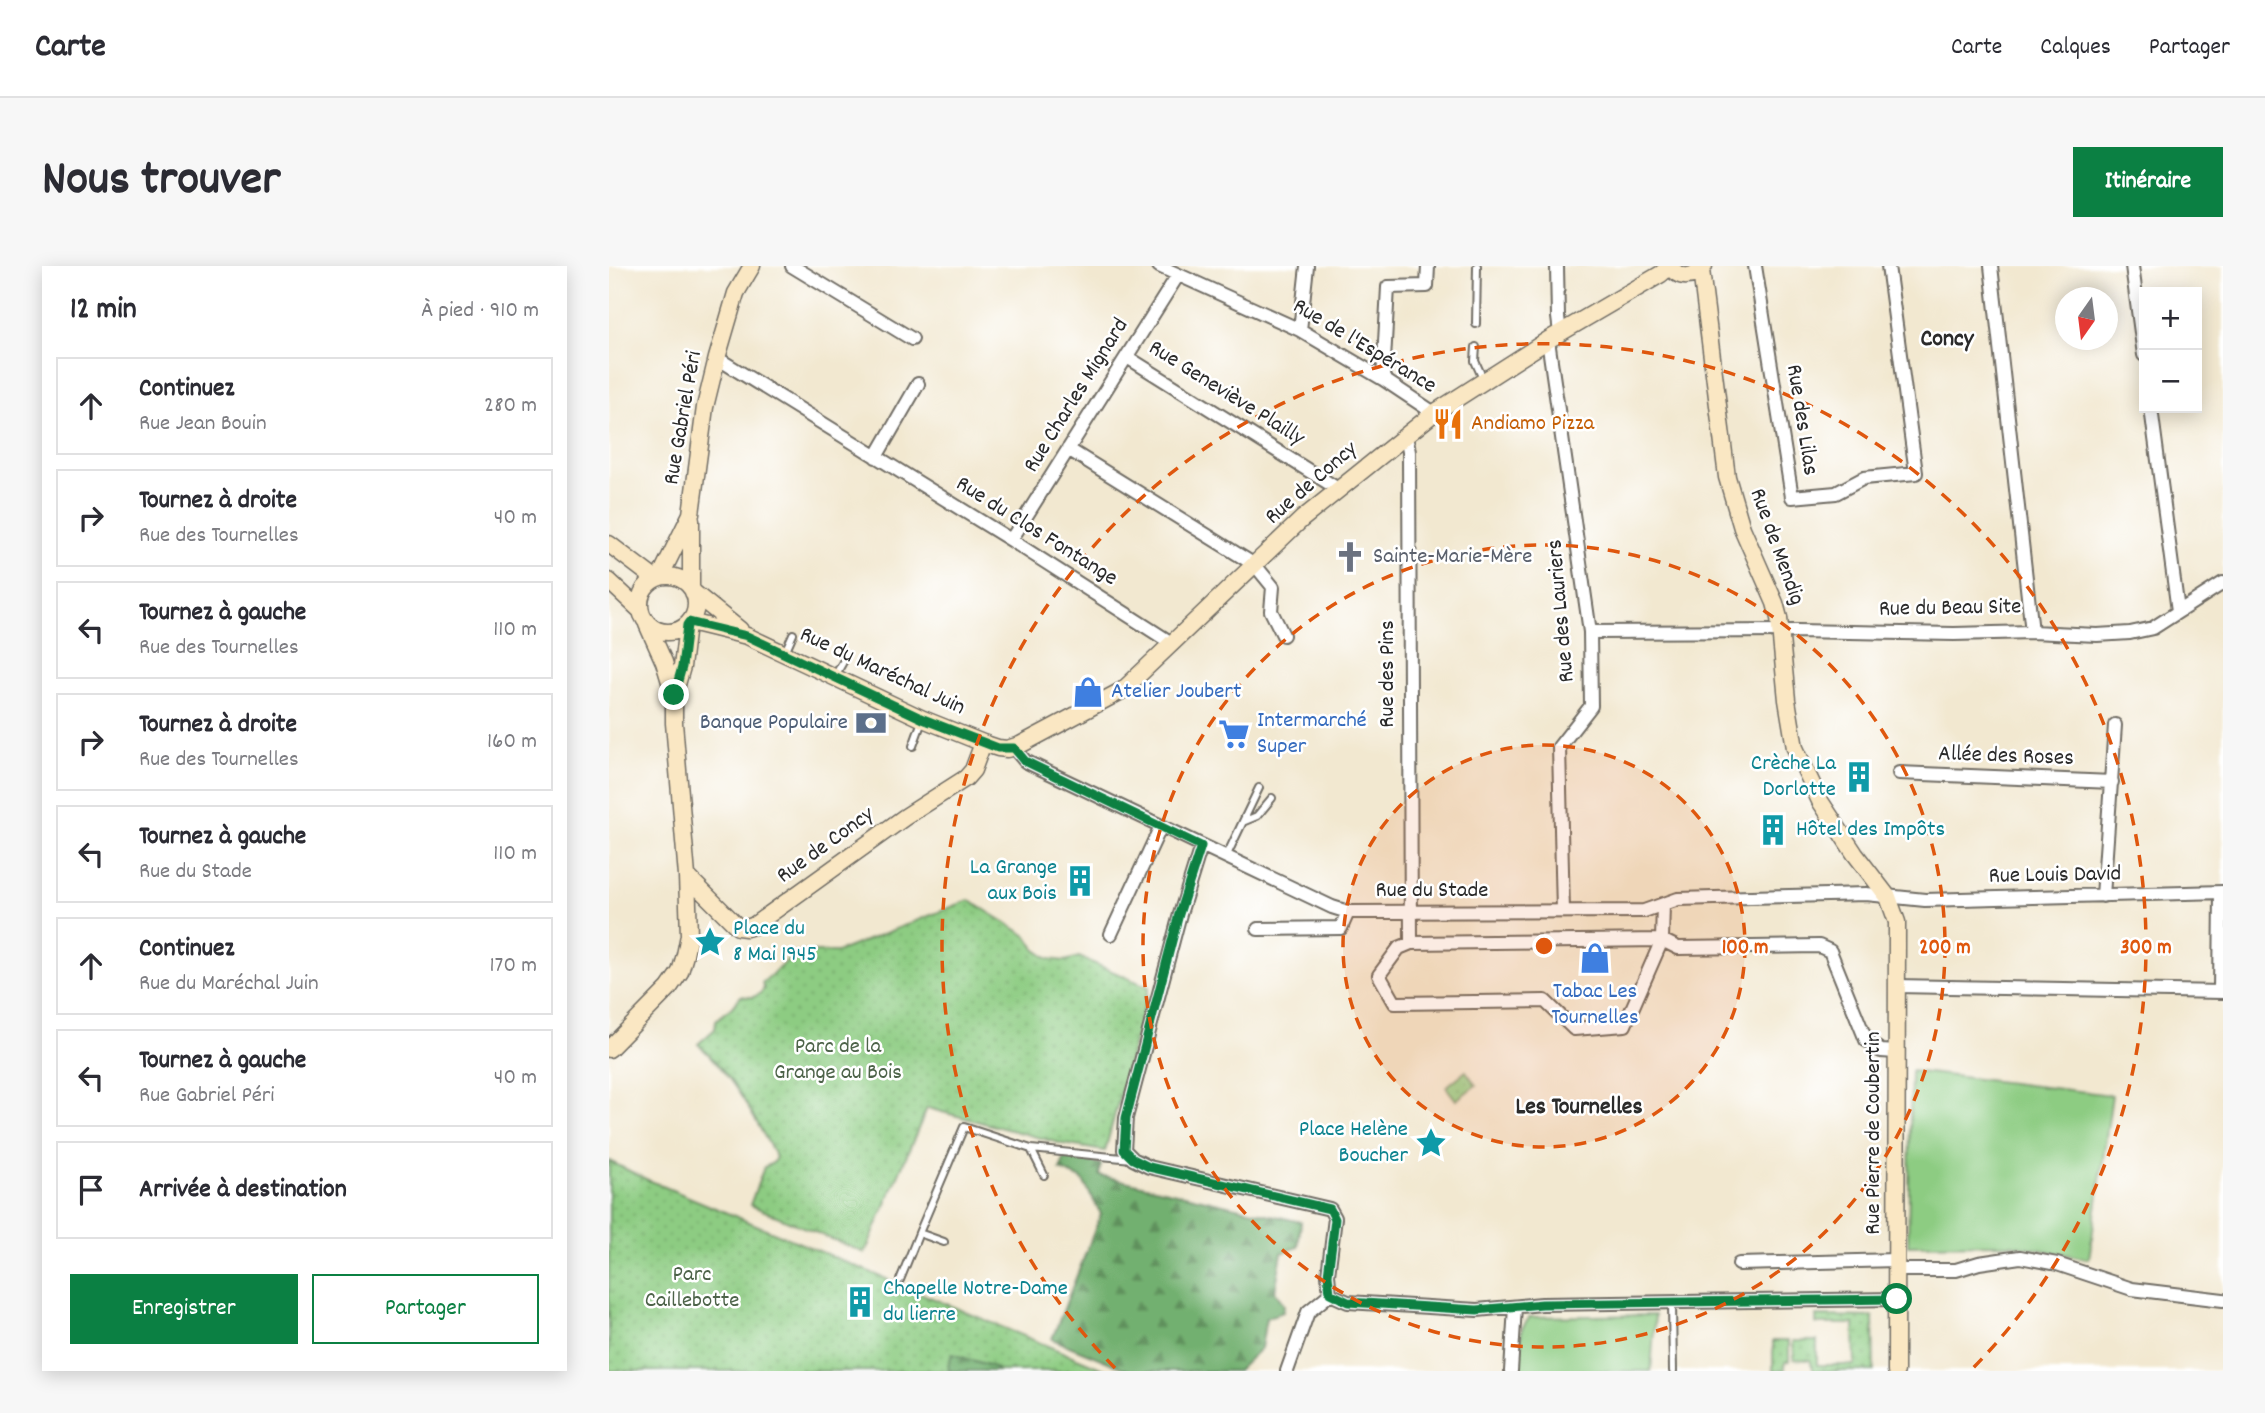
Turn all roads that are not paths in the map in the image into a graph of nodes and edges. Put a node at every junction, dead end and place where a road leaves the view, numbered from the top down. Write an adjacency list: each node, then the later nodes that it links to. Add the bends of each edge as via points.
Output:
1 (752, 266): 22 (street, Rue Gabriel Péri, via 736,293)
2 (792, 266): 18 (street)
3 (1159, 266): 14 (street, Rue de l'Espérance)
4 (1307, 266): 16 (street)
5 (1428, 266): 23 (street, via 1427,286 1388,287)
6 (1477, 266): 15 (lane)
7 (1557, 266): 17 (street, Rue des Lauriers)
8 (1670, 266): 13 (street, Rue de Concy, via 1687,277); 17 (street, Rue de Concy)
9 (1755, 266): 10 (street, Rue des Lilas, via 1792,497 1836,493 1864,478 1916,472)
10 (1888, 266)
11 (1991, 266): 45 (street, Rue du Beau Site)
12 (2132, 266): 20 (street)
13 (1703, 268): 44 (street, Rue de Mendig, via 1727,477 1742,528 1775,603)
14 (1178, 275): 16 (street, Rue de l'Espérance); 21 (street, Rue Charles Mignard)
15 (1476, 324)
16 (1300, 330): 23 (street, Rue de l'Espérance)
17 (1554, 337): 24 (street, Rue de Concy); 43 (street, Rue des Lauriers)
18 (912, 339)
19 (1476, 347): 24 (lane, via 1475,361)
20 (2143, 350)
21 (1127, 356): 29 (street, Rue Charles Mignard); 31 (street, Rue Geneviève Plailly)
22 (717, 358): 30 (street, Rue du Clos Fontange); 32 (street, Rue Gabriel Péri, via 705,407)
23 (1383, 379): 26 (street, Rue de l'Espérance)
24 (1484, 381): 26 (street, Rue de Concy)
25 (918, 384): 30 (street)
26 (1434, 413): 28 (street, Rue de Concy)
27 (2152, 413): 40 (street)
28 (1406, 436): 31 (street, Rue de Concy); 73 (street, Rue des Pins)
29 (1068, 449): 33 (street, Rue Charles Mignard); 35 (street)
30 (876, 457): 33 (street, Rue du Clos Fontange)
31 (1338, 489): 35 (street, Rue de Concy)
32 (691, 514): 36 (street, Rue Gabriel Péri); 39 (street)
33 (1011, 540): 49 (street, Rue du Clos Fontange)
34 (609, 544): 36 (street)
35 (1255, 565): 47 (street, via 1273,587 1271,611); 49 (street, Rue de Concy)
36 (657, 578): 39 (street, via 677,577); 41 (street, via 642,592)
37 (609, 581): 41 (street)
38 (2223, 583): 40 (street)
39 (692, 590): 42 (street, via 696,608); 48 (street, Rue du Maréchal Juin)
40 (2178, 611): 45 (street, via 2153,628 2130,634)
41 (643, 617): 42 (street, via 654,629 671,632); 53 (street)
42 (688, 623): 48 (street, Rue du Maréchal Juin); 53 (street)
43 (1590, 632): 44 (street, Rue du Beau Site); 71 (street, Rue des Lauriers, via 1591,706 1559,747)
44 (1780, 632): 45 (street, Rue du Beau Site); 69 (street, Rue de Mendig, via 1792,733 1801,764 1829,815)
45 (2032, 632)
46 (793, 634): 50 (lane)
47 (1283, 635)
48 (747, 636): 50 (street, Rue du Maréchal Juin)
49 (1173, 644): 57 (street, Rue de Concy, via 1123,690 1031,741)
50 (784, 653): 52 (street, Rue du Maréchal Juin)
51 (844, 660): 52 (lane)
52 (835, 676): 54 (street, Rue du Maréchal Juin)
53 (674, 695): 66 (street)
54 (923, 719): 56 (lane); 57 (street, Rue du Maréchal Juin)
55 (2115, 725): 59 (street)
56 (913, 746)
57 (998, 746): 63 (street, Rue du Stade); 66 (street, Rue de Concy, via 967,778 753,926 738,927)
58 (1899, 773): 59 (street, Allée des Roses)
59 (2112, 782): 68 (street)
60 (1259, 788): 62 (lane)
61 (1272, 799): 62 (lane, via 1257,817)
62 (1245, 821): 65 (lane)
63 (1161, 826): 64 (street, Rue du Stade); 75 (street)
64 (1201, 846): 65 (street, Rue du Stade); 83 (street, via 1125,1123 1124,1150)
65 (1226, 857): 72 (street, Rue du Stade)
66 (687, 876): 80 (street, via 689,935 680,972)
67 (2222, 892): 68 (street, Rue Louis David); 79 (street)
68 (2103, 896): 69 (street, Rue Louis David)
69 (1888, 897): 70 (street, Rue du Stade, via 1678,899); 78 (street, Rue Pierre de Coubertin, via 1897,922)
70 (1663, 904): 71 (street, Rue du Stade, via 1644,911); 76 (street)
71 (1563, 911): 73 (street, Rue du Stade)
72 (1347, 912): 73 (street, Rue du Stade); 74 (street, via 1341,928)
73 (1410, 912): 77 (street, Rue des Pins)
74 (1258, 929)
75 (1111, 934)
76 (1662, 940): 77 (street); 77 (street, via 1625,1026 1574,1029 1545,1001 1395,1003 1379,975 1399,948); 81 (street, via 1678,948 1819,946 1830,951 1866,1040 1881,1051)
77 (1411, 943)
78 (1896, 986): 79 (street); 81 (street, Rue Pierre de Coubertin)
79 (2221, 992)
80 (609, 1049)
81 (1896, 1052): 88 (street, Rue Pierre de Coubertin)
82 (1031, 1149): 83 (lane); 84 (lane); 85 (lane, via 964,1127)
83 (1133, 1159): 90 (street, via 1149,1167 1330,1209 1335,1219)
84 (1044, 1175)
85 (919, 1233): 86 (lane); 89 (lane)
86 (944, 1242)
87 (1739, 1264): 88 (street)
88 (1897, 1265): 91 (street, Rue Pierre de Coubertin); 92 (street, via 1956,1270 2020,1257 2132,1289)
89 (900, 1280)
90 (1330, 1293): 94 (street, via 1348,1302 1477,1310); 95 (street, via 1308,1312)
91 (1897, 1299): 93 (street); 98 (street, Rue Pierre de Coubertin)
92 (2223, 1300)
93 (1672, 1301): 94 (street); 97 (lane)
94 (1515, 1307): 96 (street)
95 (1287, 1371)
96 (1511, 1371)
97 (1672, 1371)
98 (1896, 1371)

